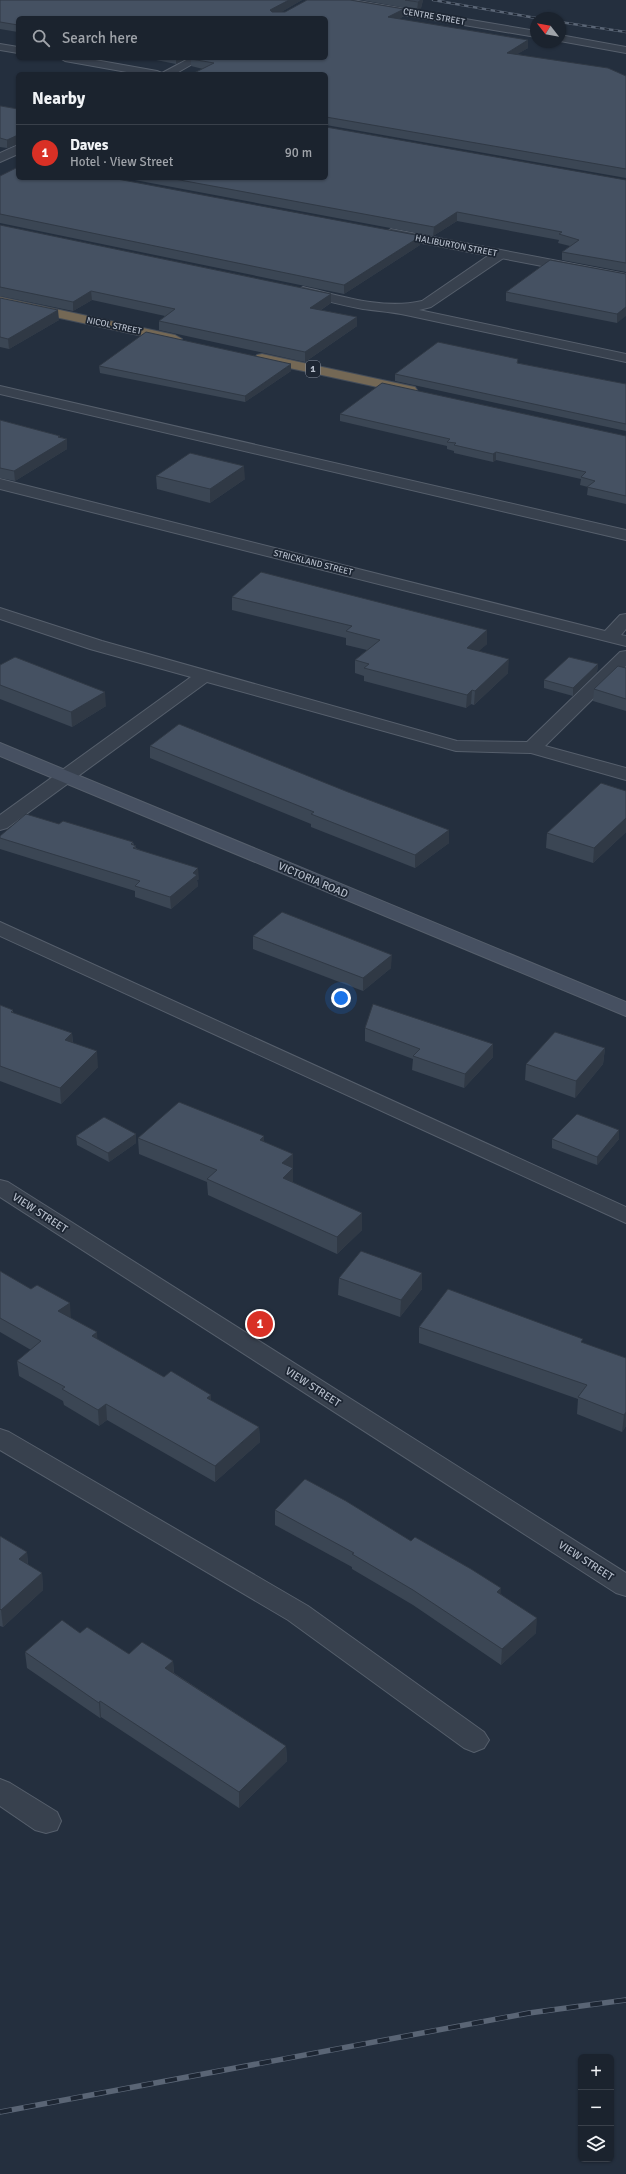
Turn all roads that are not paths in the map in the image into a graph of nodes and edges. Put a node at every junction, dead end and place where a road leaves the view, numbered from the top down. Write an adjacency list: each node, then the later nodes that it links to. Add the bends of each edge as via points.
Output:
1 (333, 0): 2 (street, CENTRE STREET)
2 (530, 33)
3 (566, 39): 6 (street)
4 (0, 47): 5 (street)
5 (16, 50)
6 (626, 50)
7 (76, 60): 9 (street)
8 (194, 60): 10 (street)
9 (146, 72)
10 (170, 72)
11 (16, 150): 12 (street)
12 (0, 159): 13 (street)
13 (16, 163)
14 (376, 231): 15 (street, HALIBURTON STREET)
15 (500, 254): 16 (street, HALIBURTON STREET); 19 (street, via 426,304)
16 (626, 278)
17 (287, 288): 19 (street)
18 (0, 301): 20 (highway, NICOL STREET)
19 (401, 310): 22 (street)
20 (186, 341)
21 (247, 355): 24 (highway, 1)
22 (626, 358)
23 (0, 390): 26 (street)
24 (425, 394)
25 (0, 484): 29 (street, STRICKLAND STREET)
26 (626, 535)
27 (0, 613): 32 (street, via 96,645)
28 (626, 619): 29 (street)
29 (609, 636): 30 (street, STRICKLAND STREET)
30 (626, 641)
31 (626, 656): 33 (street)
32 (204, 676): 33 (street, via 456,746); 36 (street)
33 (532, 748): 35 (street)
34 (0, 749): 36 (street, VICTORIA ROAD)
35 (626, 774)
36 (64, 776): 37 (street); 39 (street, VICTORIA ROAD)
37 (0, 824)
38 (0, 928): 41 (street)
39 (626, 1010)
40 (0, 1187): 43 (street, VIEW STREET)
41 (626, 1216)
42 (0, 1438): 44 (street, via 298,1614)
43 (626, 1586)
44 (474, 1740)
45 (0, 1791): 46 (street)
46 (46, 1821)

